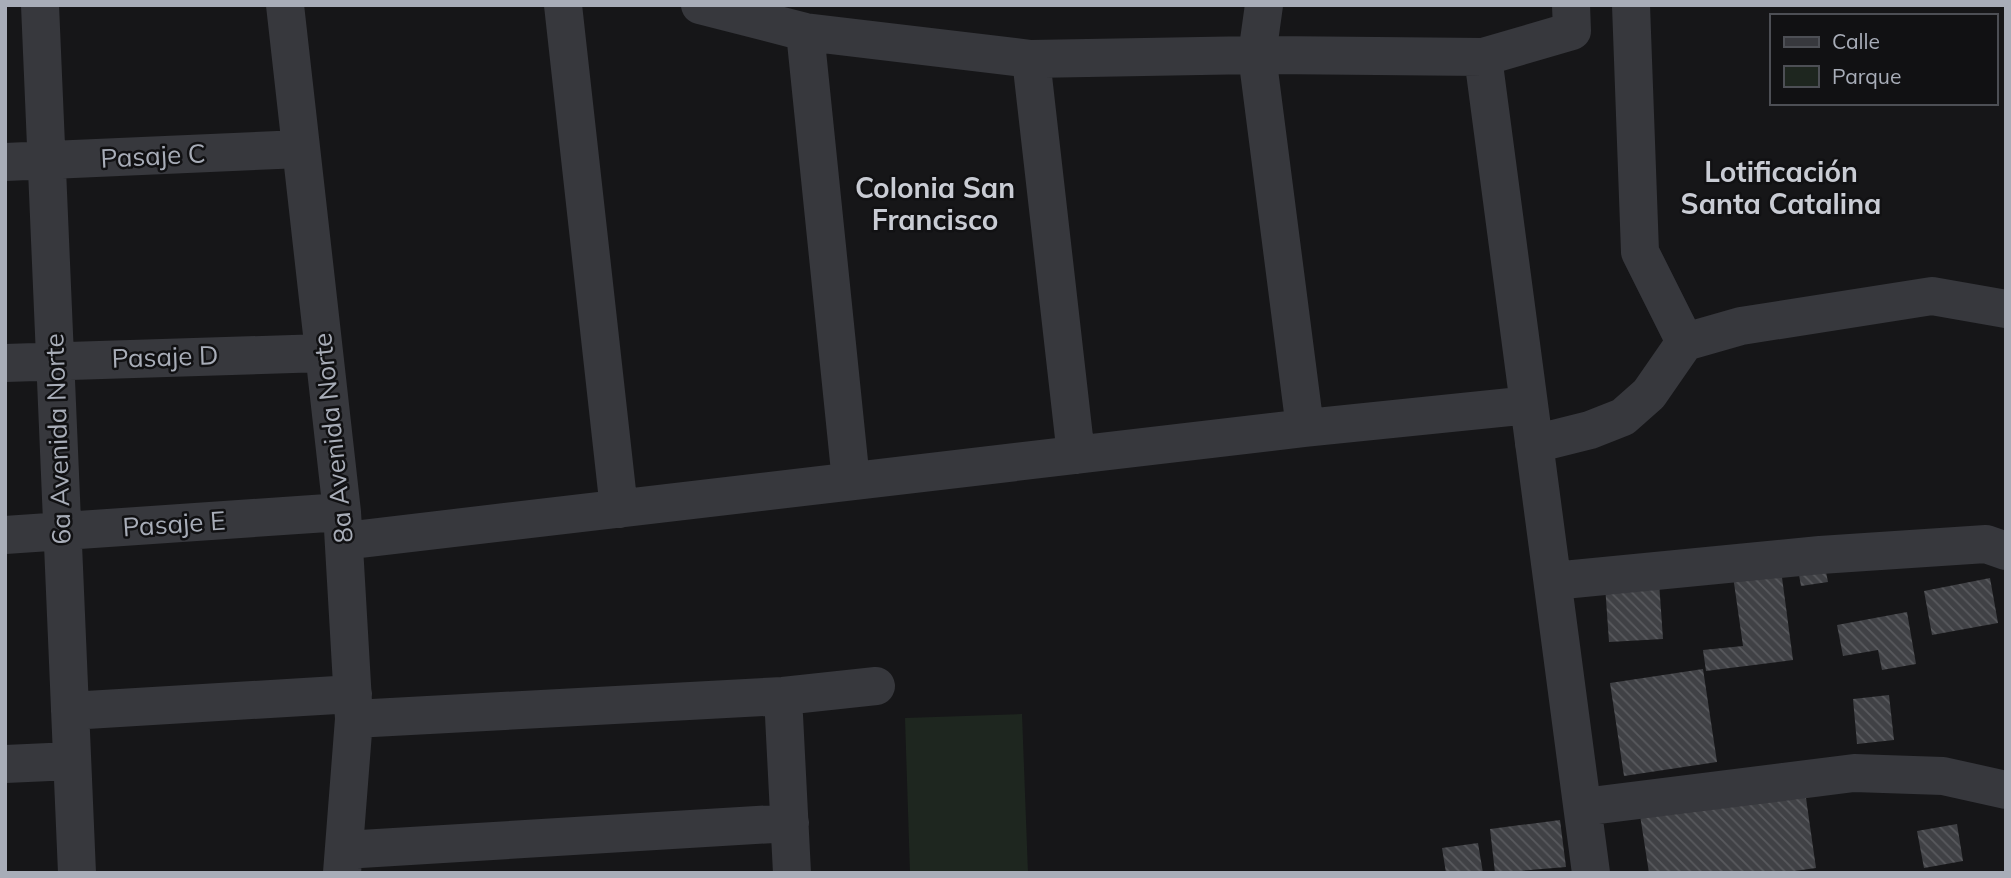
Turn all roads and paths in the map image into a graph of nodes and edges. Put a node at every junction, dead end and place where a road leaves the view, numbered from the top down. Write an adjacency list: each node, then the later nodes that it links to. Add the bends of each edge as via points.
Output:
1 (40, 5): 13 (street, 6a Avenida Norte)
2 (285, 5): 12 (street, 8a Avenida Norte)
3 (563, 5): 25 (street)
4 (700, 5): 8 (street)
5 (1264, 5): 9 (street)
6 (1572, 18): 7 (street); 10 (street)
7 (1631, 19): 16 (street, via 1640,252)
8 (805, 32): 11 (street); 24 (street)
9 (1257, 55): 10 (street); 11 (street); 21 (street)
10 (1483, 57): 20 (street)
11 (1031, 58): 23 (street)
12 (302, 149): 13 (street, Pasaje C); 17 (street, 8a Avenida Norte)
13 (47, 160): 14 (street, Pasaje C); 18 (street, 6a Avenida Norte)
14 (5, 162)
15 (2006, 309): 16 (street, via 1932,296 1741,326)
16 (1685, 342): 22 (street, via 1649,394 1623,417)
17 (324, 353): 18 (street, Pasaje D); 26 (street, 8a Avenida Norte)
18 (55, 360): 19 (street, Pasaje D); 27 (street, 6a Avenida Norte)
19 (5, 363)
20 (1529, 405): 21 (street, Pasaje E); 22 (street)
21 (1305, 428): 23 (street, Pasaje E)
22 (1534, 444): 30 (street)
23 (1076, 455): 24 (street, Pasaje E)
24 (851, 481): 25 (street, Pasaje E)
25 (619, 509): 26 (street, Pasaje E)
26 (343, 527): 27 (street, Pasaje E); 33 (street, 8a Avenida Norte)
27 (62, 531): 28 (street, Pasaje E); 34 (street, 6a Avenida Norte)
28 (5, 535)
29 (2006, 551): 30 (street, via 1986,544 1889,550)
30 (1553, 581): 38 (street)
31 (876, 686): 32 (street)
32 (783, 696): 33 (street); 39 (street)
33 (354, 707): 34 (street); 40 (street, 8a Avenida Norte)
34 (70, 711): 35 (street, 6a Avenida Norte)
35 (72, 761): 36 (street); 41 (street, 6a Avenida Norte)
36 (5, 764)
37 (2006, 790): 38 (street, via 1942,776 1854,773)
38 (1583, 807): 43 (street)
39 (790, 823): 40 (street); 42 (street)
40 (343, 861)
41 (77, 873)
42 (792, 873)
43 (1591, 873)

